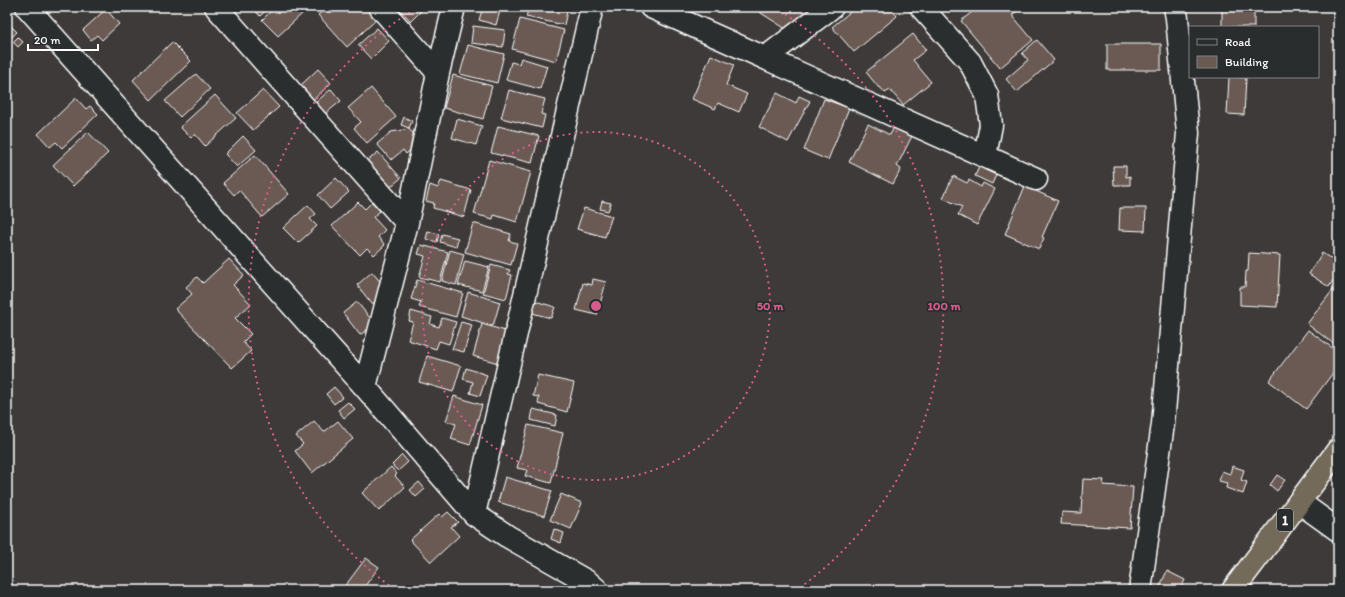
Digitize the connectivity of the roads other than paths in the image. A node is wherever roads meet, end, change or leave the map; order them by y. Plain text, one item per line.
1 (27, 7) edge
2 (216, 7) edge
3 (380, 7) edge
4 (454, 7) edge
5 (592, 7) edge
6 (651, 7) edge
7 (832, 7) edge
8 (921, 7) edge
9 (1175, 7) edge
10 (765, 58) junction
11 (438, 73) junction
12 (985, 156) junction
13 (1036, 179) dead end
14 (407, 223) junction
15 (365, 387) junction
16 (1338, 450) edge
17 (1299, 502) junction
18 (474, 514) junction
19 (1338, 530) edge
20 (597, 590) edge
21 (1140, 590) edge
22 (1233, 590) edge

1 - 15 street
2 - 14 street
3 - 11 street
4 - 11 street
5 - 18 street
6 - 10 street
7 - 10 street
8 - 12 street
9 - 21 street
10 - 12 street
11 - 14 street
12 - 13 street
14 - 15 street
15 - 18 street
16 - 17 highway, 1
17 - 19 street
17 - 22 highway, 1
18 - 20 street

